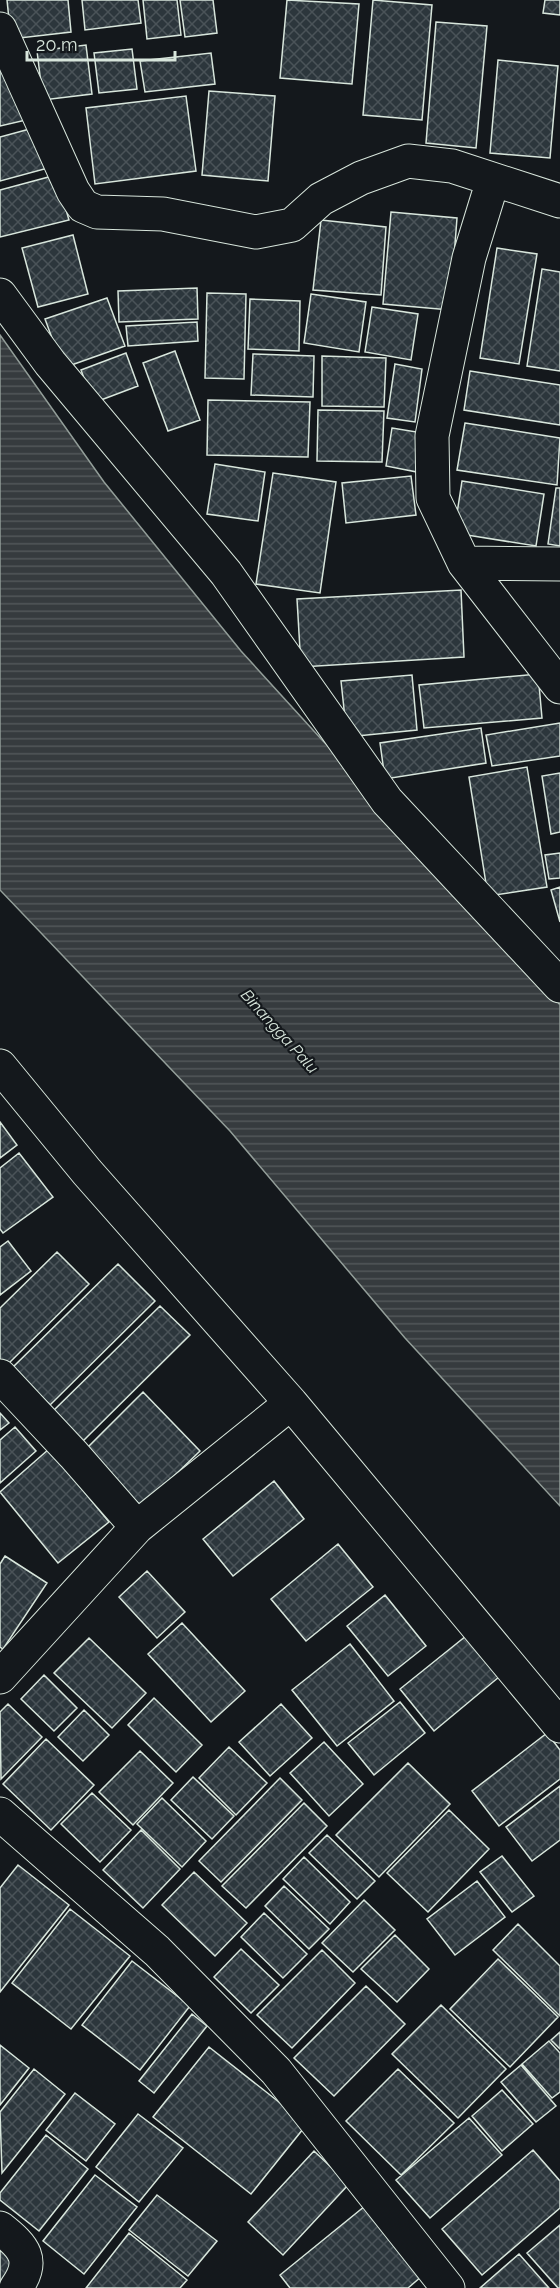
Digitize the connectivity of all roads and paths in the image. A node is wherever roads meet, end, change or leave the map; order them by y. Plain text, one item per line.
1 (0, 29) edge
2 (494, 180) junction
3 (560, 201) edge
4 (0, 295) edge
5 (464, 563) junction
6 (560, 564) edge
7 (560, 687) edge
8 (560, 986) edge
9 (0, 1066) edge
10 (0, 1376) edge
11 (291, 1403) junction
12 (137, 1527) junction
13 (0, 1676) edge
14 (560, 1725) edge
15 (0, 1814) edge
16 (0, 2228) edge
17 (16, 2288) edge
18 (448, 2288) edge

1 - 2 street
2 - 3 street
2 - 5 street
4 - 8 street
5 - 6 street
5 - 7 street
9 - 11 street
10 - 12 street
11 - 12 street
11 - 14 street
12 - 13 street
15 - 18 street
16 - 17 street

